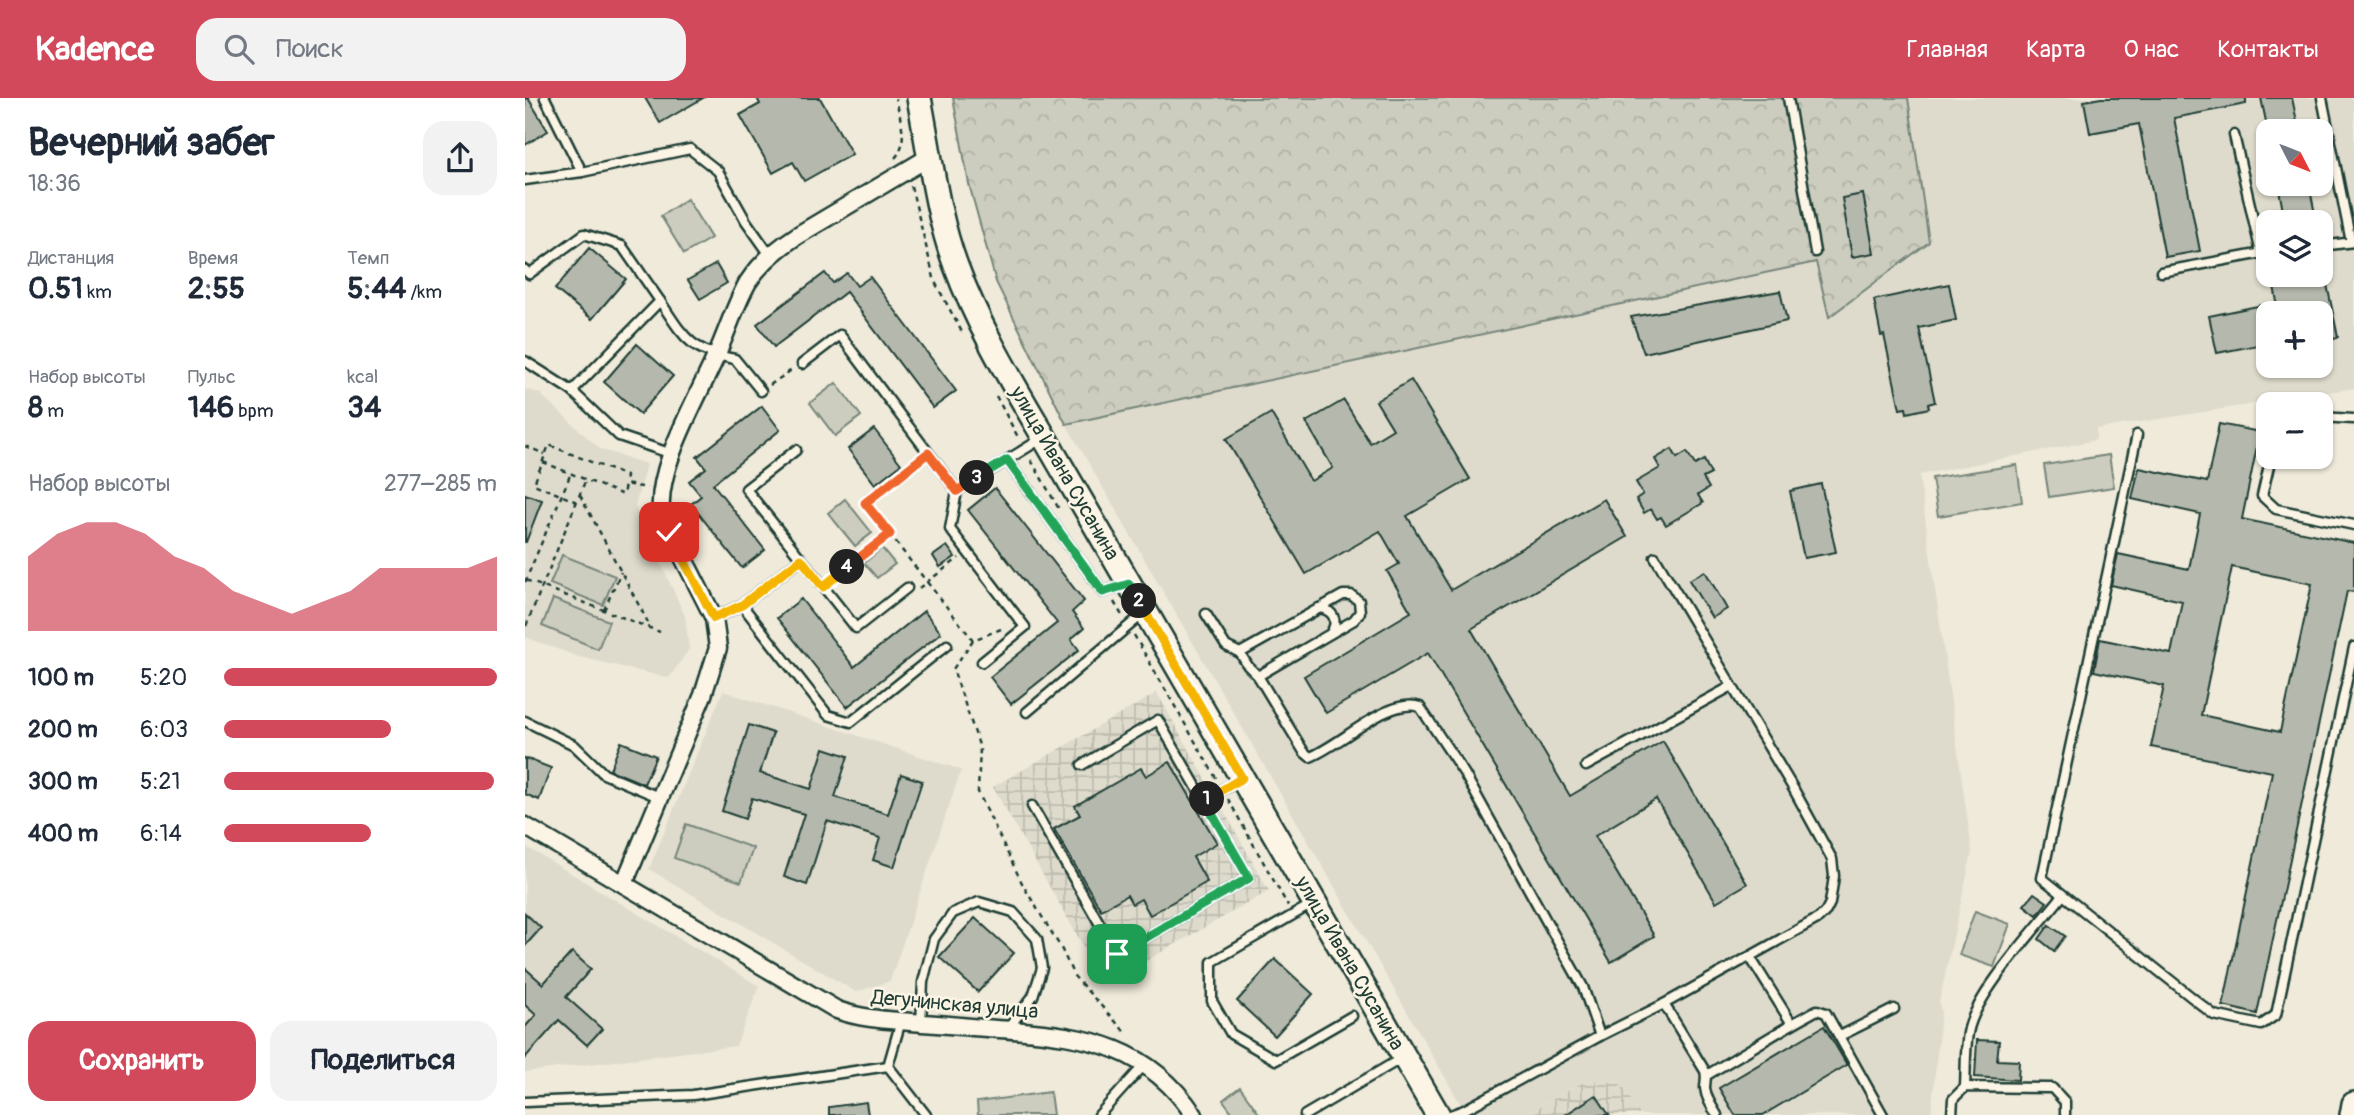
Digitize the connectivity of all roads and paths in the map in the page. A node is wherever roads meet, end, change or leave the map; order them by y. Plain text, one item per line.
1 (545, 98) edge
2 (895, 98) edge
3 (919, 98) edge
4 (1788, 98) edge
5 (2322, 98) edge
6 (2234, 135) dead end
7 (930, 156) junction
8 (889, 162) dead end
9 (582, 172) junction
10 (525, 180) edge
11 (2256, 219) edge
12 (2353, 242) edge
13 (2333, 244) edge
14 (1815, 252) dead end
15 (770, 255) junction
16 (2256, 255) edge
17 (525, 270) edge
18 (2161, 271) dead end
19 (660, 301) junction
20 (716, 356) junction
21 (525, 361) edge
22 (802, 364) joint
23 (572, 391) junction
24 (761, 391) joint
25 (2333, 419) edge
26 (2354, 421) edge
27 (2137, 436) dead end
28 (1044, 437) junction
29 (525, 446) edge
30 (796, 450) dead end
31 (928, 453) junction
32 (546, 454) junction
33 (672, 454) junction
34 (1007, 460) junction
35 (543, 462) junction
36 (2268, 469) edge
37 (571, 473) junction
38 (586, 479) junction
39 (625, 484) junction
40 (660, 491) junction
41 (957, 491) junction
42 (562, 495) junction
43 (579, 495) junction
44 (577, 502) junction
45 (2354, 525) edge
46 (890, 534) junction
47 (1655, 557) dead end
48 (801, 559) junction
49 (954, 561) dead end
50 (621, 572) junction
51 (525, 581) edge
52 (1129, 584) junction
53 (542, 587) junction
54 (823, 587) junction
55 (907, 588) dead end
56 (742, 605) junction
57 (1319, 608) junction
58 (604, 610) junction
59 (1145, 612) junction
60 (1206, 614) dead end
61 (714, 618) junction
62 (526, 626) edge
63 (650, 628) junction
64 (660, 632) dead end
65 (1332, 633) junction
66 (1012, 638) junction
67 (947, 645) dead end
68 (2354, 647) edge
69 (1240, 653) junction
70 (982, 662) dead end
71 (1258, 676) junction
72 (1731, 685) junction
73 (1027, 712) dead end
74 (525, 721) edge
75 (1082, 765) dead end
76 (1586, 766) dead end
77 (1242, 778) junction
78 (660, 798) junction
79 (1204, 800) junction
80 (1032, 806) dead end
81 (525, 826) edge
82 (624, 884) junction
83 (2063, 895) junction
84 (1315, 902) junction
85 (1750, 957) junction
86 (1664, 1004) junction
87 (1894, 1009) dead end
88 (1352, 1016) dead end
89 (901, 1021) junction
90 (921, 1023) junction
91 (1792, 1024) junction
92 (1007, 1030) junction
93 (1125, 1032) dead end
94 (1600, 1035) junction
95 (1840, 1036) junction
96 (1404, 1056) junction
97 (1145, 1064) junction
98 (888, 1066) junction
99 (1707, 1075) junction
100 (1965, 1087) junction
101 (525, 1102) edge
102 (2354, 1104) edge
103 (2065, 1114) edge
104 (926, 1115) edge
105 (1099, 1115) edge
106 (1194, 1115) edge
107 (1305, 1115) edge
108 (1438, 1115) edge
109 (1450, 1115) edge
110 (1717, 1115) edge
111 (1883, 1115) edge
112 (1952, 1115) edge
113 (2352, 1115) edge

1 - 9 lane
2 - 8 path
3 - 7 street, улица Ивана Сусанина
4 - 14 lane
5 - 12 lane
6 - 11 lane
7 - 15 street
7 - 28 street, улица Ивана Сусанина
9 - 10 lane
9 - 15 lane
12 - 13 lane
15 - 20 street
16 - 18 lane
17 - 19 lane
19 - 20 lane
19 - 23 lane
20 - 24 lane
20 - 33 street
21 - 23 lane
22 - 24 path
22 - 31 lane
23 - 33 lane
25 - 26 lane
27 - 83 lane
28 - 34 lane
28 - 52 street, улица Ивана Сусанина
29 - 32 path
30 - 48 lane
31 - 41 lane
31 - 46 path
32 - 35 path
32 - 39 path
33 - 40 street
34 - 41 lane
34 - 52 lane
35 - 37 path
35 - 42 path
36 - 45 lane
37 - 38 path
37 - 42 path
38 - 39 path
38 - 43 path
39 - 40 path
40 - 61 street
41 - 66 lane
42 - 44 path
42 - 51 path
43 - 44 path
43 - 50 path
44 - 53 path
46 - 49 path
46 - 54 path
47 - 72 lane
48 - 54 lane
48 - 56 lane
50 - 58 path
50 - 63 path
51 - 53 path
52 - 59 street, улица Ивана Сусанина
53 - 58 path
53 - 62 path
54 - 55 lane
56 - 61 lane
56 - 67 lane
57 - 65 lane
57 - 65 lane
57 - 69 lane
58 - 63 path
59 - 73 lane
59 - 77 street, улица Ивана Сусанина
60 - 69 lane
61 - 78 street
63 - 64 path
65 - 71 lane
66 - 70 lane
66 - 93 path
68 - 83 lane
69 - 71 lane
71 - 94 lane
72 - 76 lane
72 - 85 lane
74 - 78 lane
75 - 79 lane
77 - 79 lane
77 - 84 street, улица Ивана Сусанина
78 - 82 street
79 - 80 lane
81 - 82 street, Дегунинская улица
82 - 89 street, Дегунинская улица
83 - 100 lane
84 - 88 lane
84 - 96 street, улица Ивана Сусанина
85 - 86 lane
85 - 91 lane
86 - 94 lane
86 - 99 lane
87 - 95 lane
89 - 90 street, Дегунинская улица
89 - 98 lane
90 - 92 street, Дегунинская улица
90 - 92 lane
91 - 95 lane
91 - 99 lane
92 - 97 street, Дегунинская улица
94 - 109 lane
95 - 111 lane
96 - 107 lane
96 - 108 street, улица Ивана Сусанина
97 - 105 lane
97 - 106 street, Дегунинская улица
98 - 101 lane
98 - 104 lane
99 - 110 lane
100 - 103 lane
100 - 112 lane
102 - 113 street

